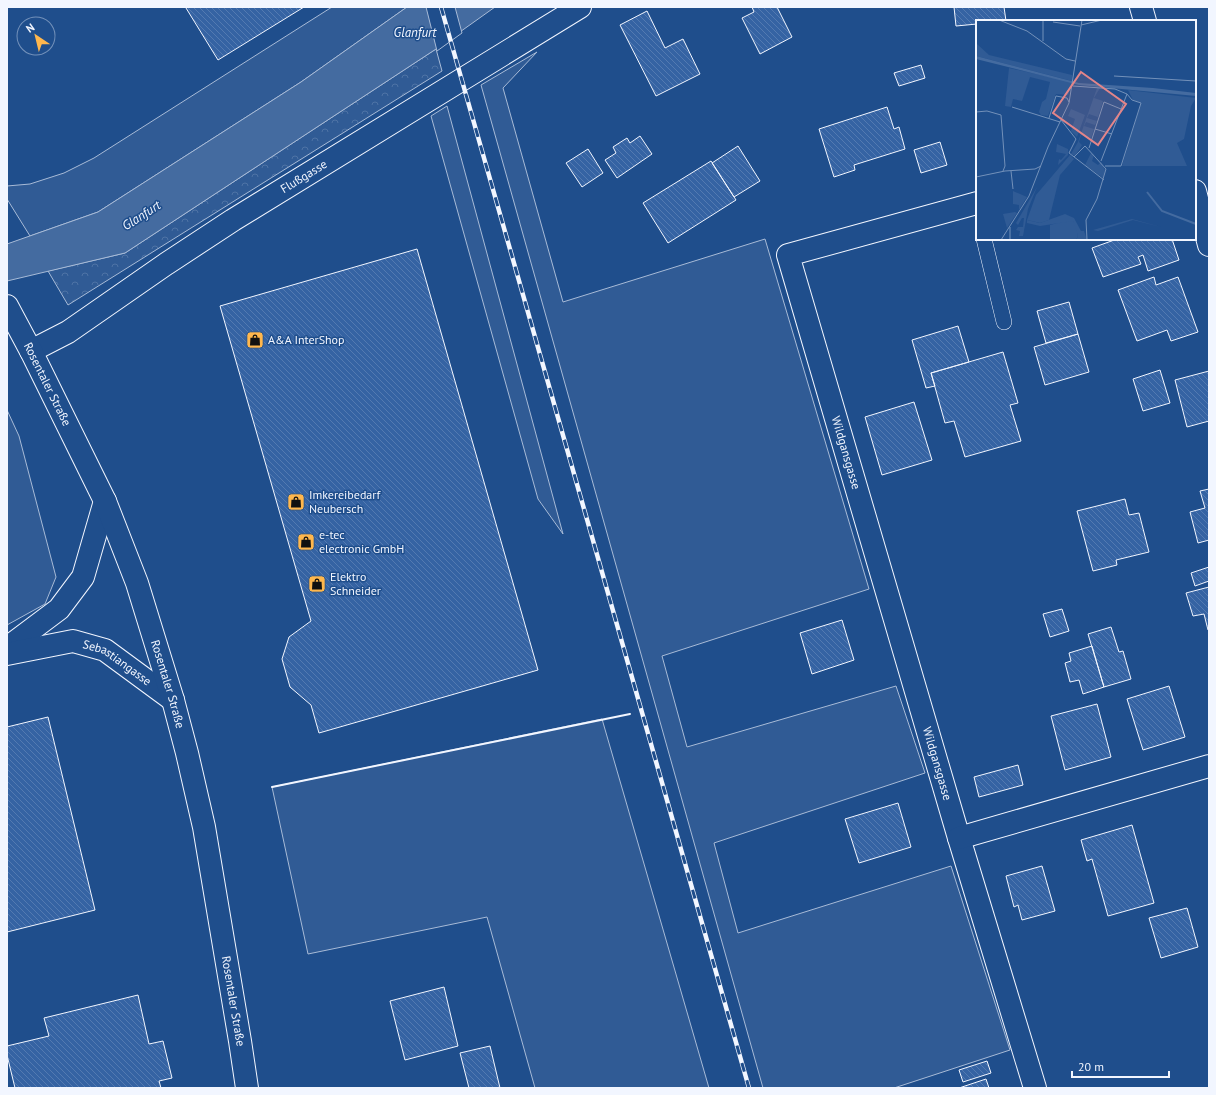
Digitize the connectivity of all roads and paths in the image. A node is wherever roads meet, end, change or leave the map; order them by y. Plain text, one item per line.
1 (580, 7) edge
2 (1141, 7) edge
3 (1145, 20) edge
4 (1196, 195) edge
5 (976, 206) edge
6 (984, 240) edge
7 (1209, 245) edge
8 (7, 306) edge
9 (1004, 322) dead end
10 (31, 351) junction
11 (105, 501) junction
12 (7, 648) edge
13 (7, 654) edge
14 (174, 700) junction
15 (1209, 766) edge
16 (959, 838) junction
17 (246, 1088) edge
18 (1035, 1088) edge

1 - 10 street, Flußgasse
2 - 3 street
4 - 7 street
5 - 16 street, Wildgansgasse
6 - 9 lane
8 - 10 street, Rosentaler Straße
10 - 11 street, Rosentaler Straße
11 - 12 street
11 - 14 street, Rosentaler Straße
13 - 14 street, Sebastiangasse
14 - 17 street, Rosentaler Straße
15 - 16 street
16 - 18 street, Wildgansgasse

